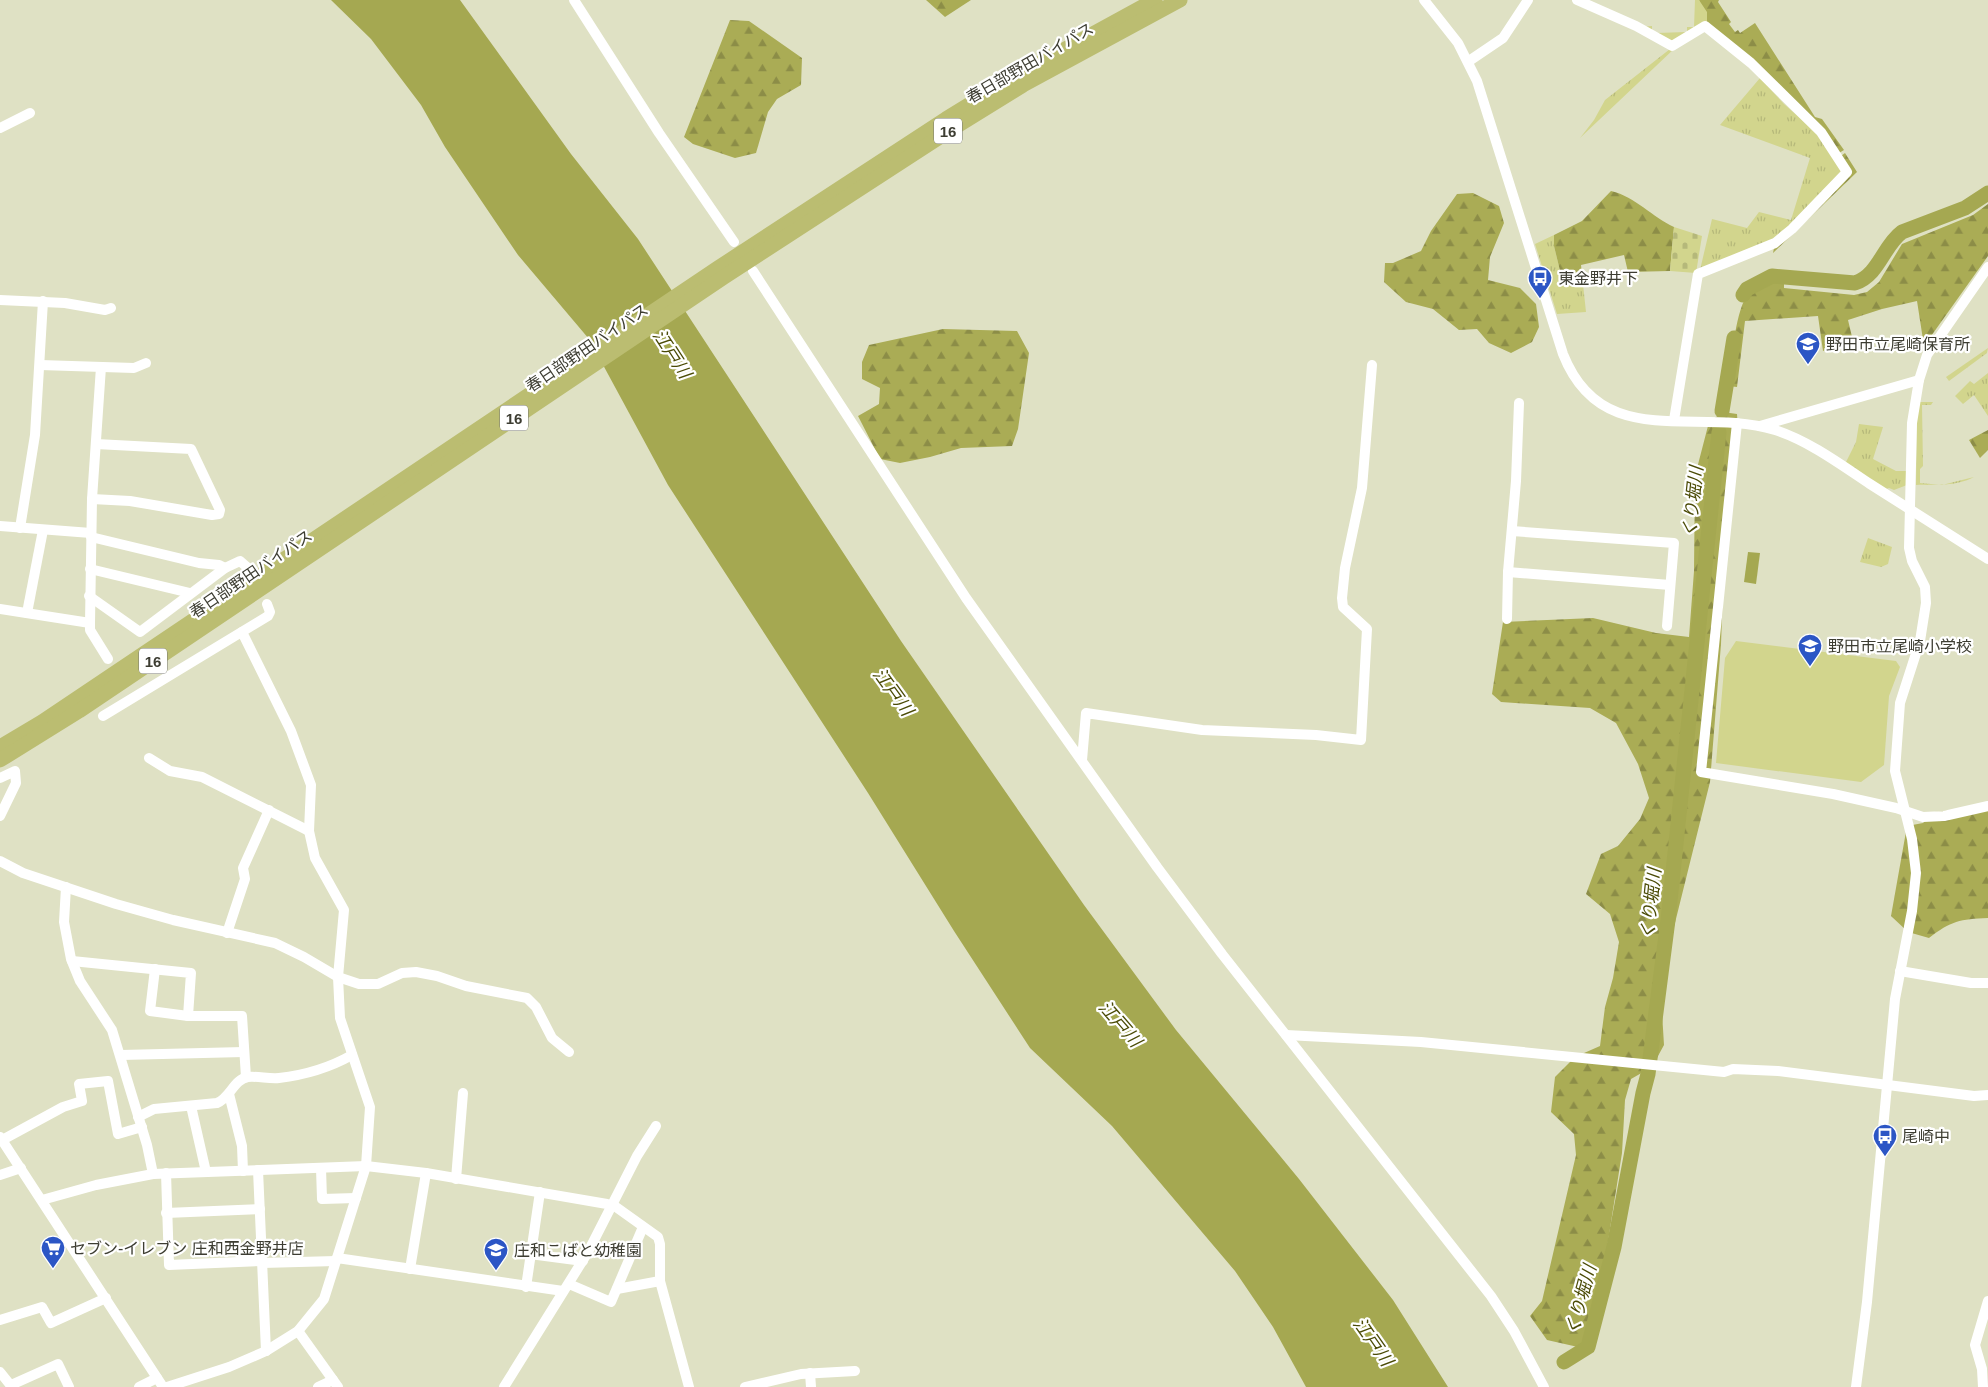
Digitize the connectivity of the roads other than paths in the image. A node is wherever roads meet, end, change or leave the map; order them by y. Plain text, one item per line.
1 (574, 0) edge
2 (1155, 0) edge
3 (1180, 0) edge
4 (1424, 0) edge
5 (1528, 0) edge
6 (1577, 0) edge
7 (1469, 61) junction
8 (30, 113) dead end
9 (0, 128) edge
10 (734, 242) dead end
11 (1988, 267) edge
12 (753, 271) dead end
13 (721, 272) junction
14 (0, 300) edge
15 (43, 301) junction
16 (111, 308) dead end
17 (146, 363) dead end
18 (40, 365) junction
19 (1372, 365) dead end
20 (101, 367) junction
21 (1918, 380) junction
22 (1519, 403) dead end
23 (1674, 420) junction
24 (1734, 423) junction
25 (1760, 426) junction
26 (96, 444) junction
27 (92, 499) junction
28 (1910, 509) junction
29 (0, 526) edge
30 (20, 528) junction
31 (43, 530) junction
32 (1512, 530) junction
33 (91, 535) junction
34 (301, 555) junction
35 (1988, 559) edge
36 (225, 568) junction
37 (248, 568) dead end
38 (90, 569) junction
39 (1508, 572) junction
40 (1670, 585) junction
41 (190, 593) junction
42 (89, 596) junction
43 (267, 604) dead end
44 (0, 610) edge
45 (26, 613) junction
46 (1508, 619) dead end
47 (90, 623) junction
48 (1667, 626) dead end
49 (242, 632) junction
50 (108, 659) dead end
51 (103, 716) dead end
52 (0, 747) edge
53 (149, 758) dead end
54 (0, 760) edge
55 (1082, 760) junction
56 (0, 778) edge
57 (1988, 806) edge
58 (269, 810) junction
59 (1905, 811) junction
60 (0, 816) edge
61 (309, 832) junction
62 (0, 861) edge
63 (66, 887) junction
64 (227, 932) junction
65 (72, 961) junction
66 (155, 969) junction
67 (1900, 971) junction
68 (338, 977) junction
69 (1988, 983) edge
70 (188, 1016) junction
71 (1286, 1035) junction
72 (244, 1052) junction
73 (568, 1052) dead end
74 (352, 1055) junction
75 (121, 1056) junction
76 (246, 1077) junction
77 (1888, 1084) junction
78 (463, 1093) dead end
79 (230, 1094) junction
80 (1988, 1095) edge
81 (191, 1106) junction
82 (138, 1117) junction
83 (656, 1126) dead end
84 (142, 1128) junction
85 (1, 1138) edge
86 (366, 1166) junction
87 (21, 1168) junction
88 (321, 1168) junction
89 (243, 1170) junction
90 (258, 1170) junction
91 (206, 1172) junction
92 (0, 1174) edge
93 (153, 1174) junction
94 (166, 1174) junction
95 (426, 1174) junction
96 (456, 1179) junction
97 (540, 1192) junction
98 (356, 1198) junction
99 (42, 1200) junction
100 (613, 1205) junction
101 (260, 1210) junction
102 (166, 1213) junction
103 (643, 1227) junction
104 (530, 1254) junction
105 (337, 1260) junction
106 (582, 1261) junction
107 (262, 1262) junction
108 (410, 1269) junction
109 (660, 1282) junction
110 (526, 1287) junction
111 (566, 1288) junction
112 (617, 1288) junction
113 (106, 1298) junction
114 (1988, 1301) edge
115 (0, 1320) edge
116 (298, 1331) junction
117 (266, 1352) junction
118 (855, 1371) dead end
119 (0, 1372) edge
120 (810, 1373) junction
121 (160, 1383) edge
122 (771, 1383) edge
123 (336, 1384) edge
124 (12, 1386) edge
125 (69, 1387) edge
126 (139, 1387) edge
127 (168, 1387) edge
128 (318, 1387) edge
129 (504, 1387) edge
130 (688, 1387) edge
131 (745, 1387) edge
132 (811, 1387) edge
133 (1544, 1387) edge
134 (1856, 1387) edge
135 (1983, 1387) edge

1 - 10 street
2 - 13 highway, 春日部野田バイパス / 16
3 - 13 highway, 春日部野田バイパス / 16
4 - 7 street
5 - 7 street
6 - 23 street
7 - 23 street
8 - 9 street
11 - 21 street
12 - 55 street
13 - 34 highway, 春日部野田バイパス / 16
14 - 15 street
15 - 16 street
15 - 18 street
17 - 20 street
18 - 20 street
18 - 30 street
19 - 55 street
20 - 26 street
21 - 25 street
21 - 28 street
22 - 32 street
23 - 24 street
24 - 25 street
24 - 59 street
25 - 28 street
26 - 27 street
26 - 27 street
27 - 33 street
28 - 35 street
28 - 59 street
29 - 30 street
30 - 31 street
31 - 33 street
31 - 45 street
32 - 39 street
32 - 40 street
33 - 36 street
33 - 38 street
34 - 52 highway, 春日部野田バイパス / 16
34 - 54 highway, 春日部野田バイパス / 16
36 - 37 street
36 - 41 street
38 - 41 street
38 - 42 street
39 - 40 street
39 - 46 street
40 - 48 street
41 - 42 street
42 - 47 street
43 - 49 street
44 - 45 street
45 - 47 street
47 - 50 street
49 - 51 street
49 - 61 street
53 - 58 street
55 - 71 street
56 - 60 street
57 - 59 street
58 - 61 street
58 - 64 street
59 - 67 street
61 - 68 street
62 - 63 street
63 - 64 street
63 - 65 street
64 - 68 street
65 - 66 street
65 - 75 street
66 - 70 street
66 - 70 street
67 - 69 street
67 - 77 street
68 - 73 street
68 - 74 street
70 - 72 street
71 - 77 street
71 - 133 street
72 - 75 street
72 - 76 street
74 - 76 street
74 - 86 street
75 - 82 street
76 - 79 street
77 - 80 street
77 - 134 street
78 - 96 street
79 - 81 street
79 - 89 street
81 - 82 street
81 - 91 street
82 - 84 street
83 - 100 street
84 - 85 street
84 - 93 street
85 - 87 street
86 - 88 street
86 - 95 street
86 - 98 street
87 - 92 street
87 - 99 street
88 - 90 street
88 - 98 street
89 - 90 street
89 - 91 street
90 - 101 street
91 - 94 street
93 - 94 street
93 - 99 street
94 - 102 street
95 - 96 street
95 - 108 street
96 - 97 street
97 - 100 street
97 - 104 street
98 - 105 street
99 - 113 street
100 - 103 street
100 - 106 street
101 - 102 street
101 - 107 street
102 - 107 street
103 - 109 street
103 - 112 street
104 - 106 street
104 - 110 street
105 - 107 street
105 - 108 street
105 - 116 street
106 - 111 street
107 - 117 street
108 - 110 street
109 - 112 street
109 - 130 street
110 - 111 street
111 - 112 street
111 - 129 street
113 - 115 street
113 - 121 street
114 - 135 street
116 - 117 street
116 - 123 street
117 - 127 street
118 - 120 street
119 - 124 street
120 - 122 street
120 - 132 street
121 - 126 street
122 - 131 street
123 - 128 street
124 - 125 street

